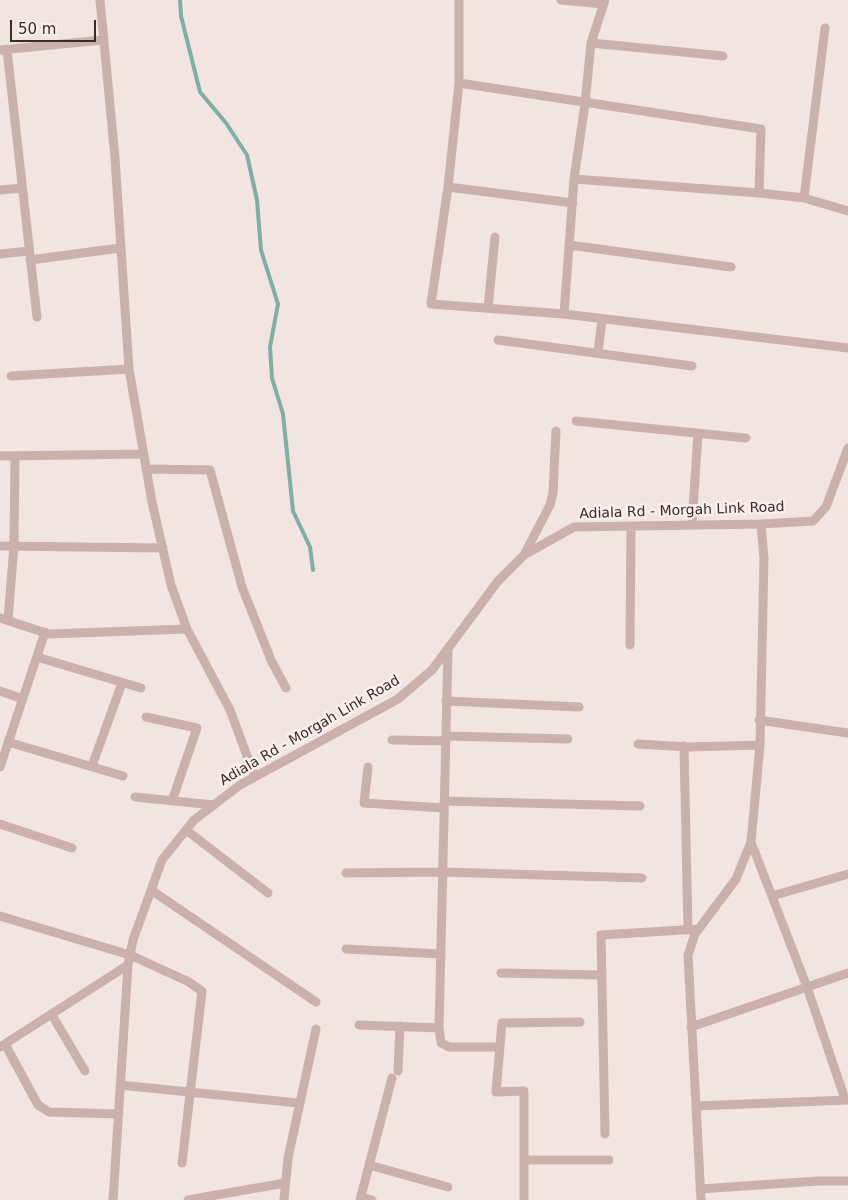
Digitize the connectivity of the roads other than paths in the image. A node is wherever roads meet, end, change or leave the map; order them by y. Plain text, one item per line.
1 (100, 0) edge
2 (458, 0) edge
3 (560, 0) edge
4 (604, 2) edge
5 (825, 28) dead end
6 (103, 40) junction
7 (590, 43) junction
8 (3, 50) edge
9 (723, 56) dead end
10 (459, 83) junction
11 (585, 104) junction
12 (574, 178) junction
13 (448, 187) junction
14 (22, 188) junction
15 (0, 190) edge
16 (759, 193) junction
17 (804, 198) junction
18 (574, 203) junction
19 (848, 211) edge
20 (495, 237) dead end
21 (569, 245) junction
22 (120, 248) junction
23 (0, 254) edge
24 (30, 255) junction
25 (732, 267) dead end
26 (488, 308) junction
27 (564, 314) junction
28 (37, 317) dead end
29 (602, 319) junction
30 (498, 340) dead end
31 (848, 348) edge
32 (598, 353) junction
33 (692, 366) dead end
34 (129, 369) junction
35 (11, 376) dead end
36 (576, 421) dead end
37 (556, 431) dead end
38 (698, 433) junction
39 (746, 438) dead end
40 (848, 448) edge
41 (143, 454) junction
42 (0, 456) edge
43 (15, 456) junction
44 (146, 469) junction
45 (761, 524) junction
46 (692, 525) junction
47 (631, 526) junction
48 (0, 546) edge
49 (14, 546) junction
50 (163, 548) junction
51 (524, 556) junction
52 (4, 619) edge
53 (187, 629) junction
54 (44, 632) junction
55 (630, 645) dead end
56 (448, 650) junction
57 (37, 658) junction
58 (122, 683) junction
59 (140, 688) dead end
60 (286, 688) dead end
61 (0, 691) edge
62 (23, 699) junction
63 (446, 701) junction
64 (580, 707) dead end
65 (146, 717) dead end
66 (759, 720) junction
67 (848, 733) edge
68 (446, 738) junction
69 (568, 739) dead end
70 (392, 740) dead end
71 (8, 742) junction
72 (638, 744) dead end
73 (760, 745) junction
74 (684, 746) junction
75 (1, 763) edge
76 (92, 766) junction
77 (368, 767) dead end
78 (123, 776) dead end
79 (256, 777) junction
80 (135, 797) dead end
81 (172, 801) junction
82 (444, 804) junction
83 (214, 805) junction
84 (640, 806) dead end
85 (0, 824) edge
86 (186, 830) junction
87 (752, 842) junction
88 (72, 848) dead end
89 (443, 872) junction
90 (346, 873) dead end
91 (848, 874) edge
92 (642, 878) dead end
93 (151, 890) junction
94 (268, 893) dead end
95 (772, 896) junction
96 (0, 916) edge
97 (688, 930) junction
98 (699, 930) junction
99 (346, 949) dead end
100 (441, 954) junction
101 (130, 955) junction
102 (128, 966) junction
103 (848, 973) edge
104 (501, 974) dead end
105 (602, 975) junction
106 (807, 987) junction
107 (316, 1002) dead end
108 (52, 1015) junction
109 (580, 1022) dead end
110 (359, 1025) dead end
111 (400, 1026) junction
112 (691, 1027) junction
113 (439, 1028) junction
114 (316, 1029) dead end
115 (3, 1045) edge
116 (500, 1047) junction
117 (85, 1071) dead end
118 (120, 1085) junction
119 (189, 1092) junction
120 (847, 1099) edge
121 (298, 1103) junction
122 (696, 1106) junction
123 (119, 1114) junction
124 (605, 1134) dead end
125 (524, 1160) junction
126 (609, 1160) dead end
127 (182, 1163) dead end
128 (369, 1165) junction
129 (848, 1181) edge
130 (285, 1183) junction
131 (448, 1187) dead end
132 (700, 1189) junction
133 (216, 1198) edge
134 (360, 1198) edge
135 (113, 1200) edge
136 (188, 1200) edge
137 (284, 1200) edge
138 (372, 1200) edge
139 (524, 1200) edge
140 (701, 1200) edge

1 - 6 street
2 - 10 street
3 - 4 street
4 - 7 street
5 - 17 street
6 - 8 street
6 - 22 street
7 - 9 street
7 - 11 street
8 - 14 street
10 - 11 street
10 - 13 street
11 - 12 street
11 - 16 street
12 - 16 street
12 - 18 street
13 - 18 street
13 - 26 street
14 - 15 street
14 - 24 street
16 - 17 street
17 - 19 street
18 - 21 street
20 - 26 street
21 - 25 street
21 - 27 street
22 - 24 street
22 - 34 street
23 - 24 street
24 - 28 street
26 - 27 street
27 - 29 street
29 - 31 street
29 - 32 street
30 - 32 street
32 - 33 street
34 - 35 street
34 - 41 street
36 - 38 street
37 - 51 street
38 - 39 street
38 - 46 street
40 - 45 street, Adiala Rd - Morgah Link Road
41 - 43 street
41 - 44 street
42 - 43 street
43 - 49 street
44 - 50 street
44 - 60 street
45 - 46 street, Adiala Rd - Morgah Link Road
45 - 66 street
46 - 47 street, Adiala Rd - Morgah Link Road
47 - 51 street, Adiala Rd - Morgah Link Road
47 - 55 street
48 - 49 street
49 - 50 street
49 - 52 street
50 - 53 street
51 - 56 street, Adiala Rd - Morgah Link Road
52 - 54 street
53 - 54 street
53 - 79 street
54 - 57 street
56 - 63 street
56 - 79 street, Adiala Rd - Morgah Link Road
57 - 58 street
57 - 62 street
58 - 59 street
58 - 76 street
61 - 62 street
62 - 71 street
63 - 64 street
63 - 68 street
65 - 81 street
66 - 67 street
66 - 73 street
68 - 69 street
68 - 70 street
68 - 82 street
71 - 75 street
71 - 76 street
72 - 74 street
73 - 74 street
73 - 87 street
74 - 97 street
76 - 78 street
77 - 82 street
79 - 83 street, Adiala Rd - Morgah Link Road
80 - 81 street
81 - 83 street
82 - 84 street
82 - 89 street
83 - 86 street, Adiala Rd - Morgah Link Road
85 - 88 street
86 - 93 street, Adiala Rd - Morgah Link Road
86 - 94 street
87 - 95 street
87 - 98 street
89 - 90 street
89 - 92 street
89 - 100 street
91 - 95 street
93 - 101 street, Adiala Rd - Morgah Link Road
93 - 107 street
95 - 106 street
96 - 101 street
97 - 98 street
97 - 105 street
98 - 112 street
99 - 100 street
100 - 113 street
101 - 102 street, Adiala Rd - Morgah Link Road
101 - 119 street
102 - 108 street
102 - 118 street, Adiala Rd - Morgah Link Road
103 - 106 street
104 - 105 street
105 - 124 street
106 - 112 street
106 - 120 street
108 - 115 street
108 - 117 street
109 - 116 street
110 - 111 street
111 - 113 street
111 - 128 street
112 - 122 street
113 - 116 street
114 - 121 street
115 - 123 street
116 - 125 street
118 - 119 street
118 - 123 street, Adiala Rd - Morgah Link Road
119 - 121 street
119 - 127 street
120 - 122 street
121 - 130 street
122 - 132 street
123 - 135 street, Adiala Rd - Morgah Link Road
125 - 126 street
125 - 139 street
128 - 131 street
128 - 134 street
129 - 132 street
130 - 133 street
130 - 137 street
132 - 140 street
133 - 136 street
134 - 138 street

